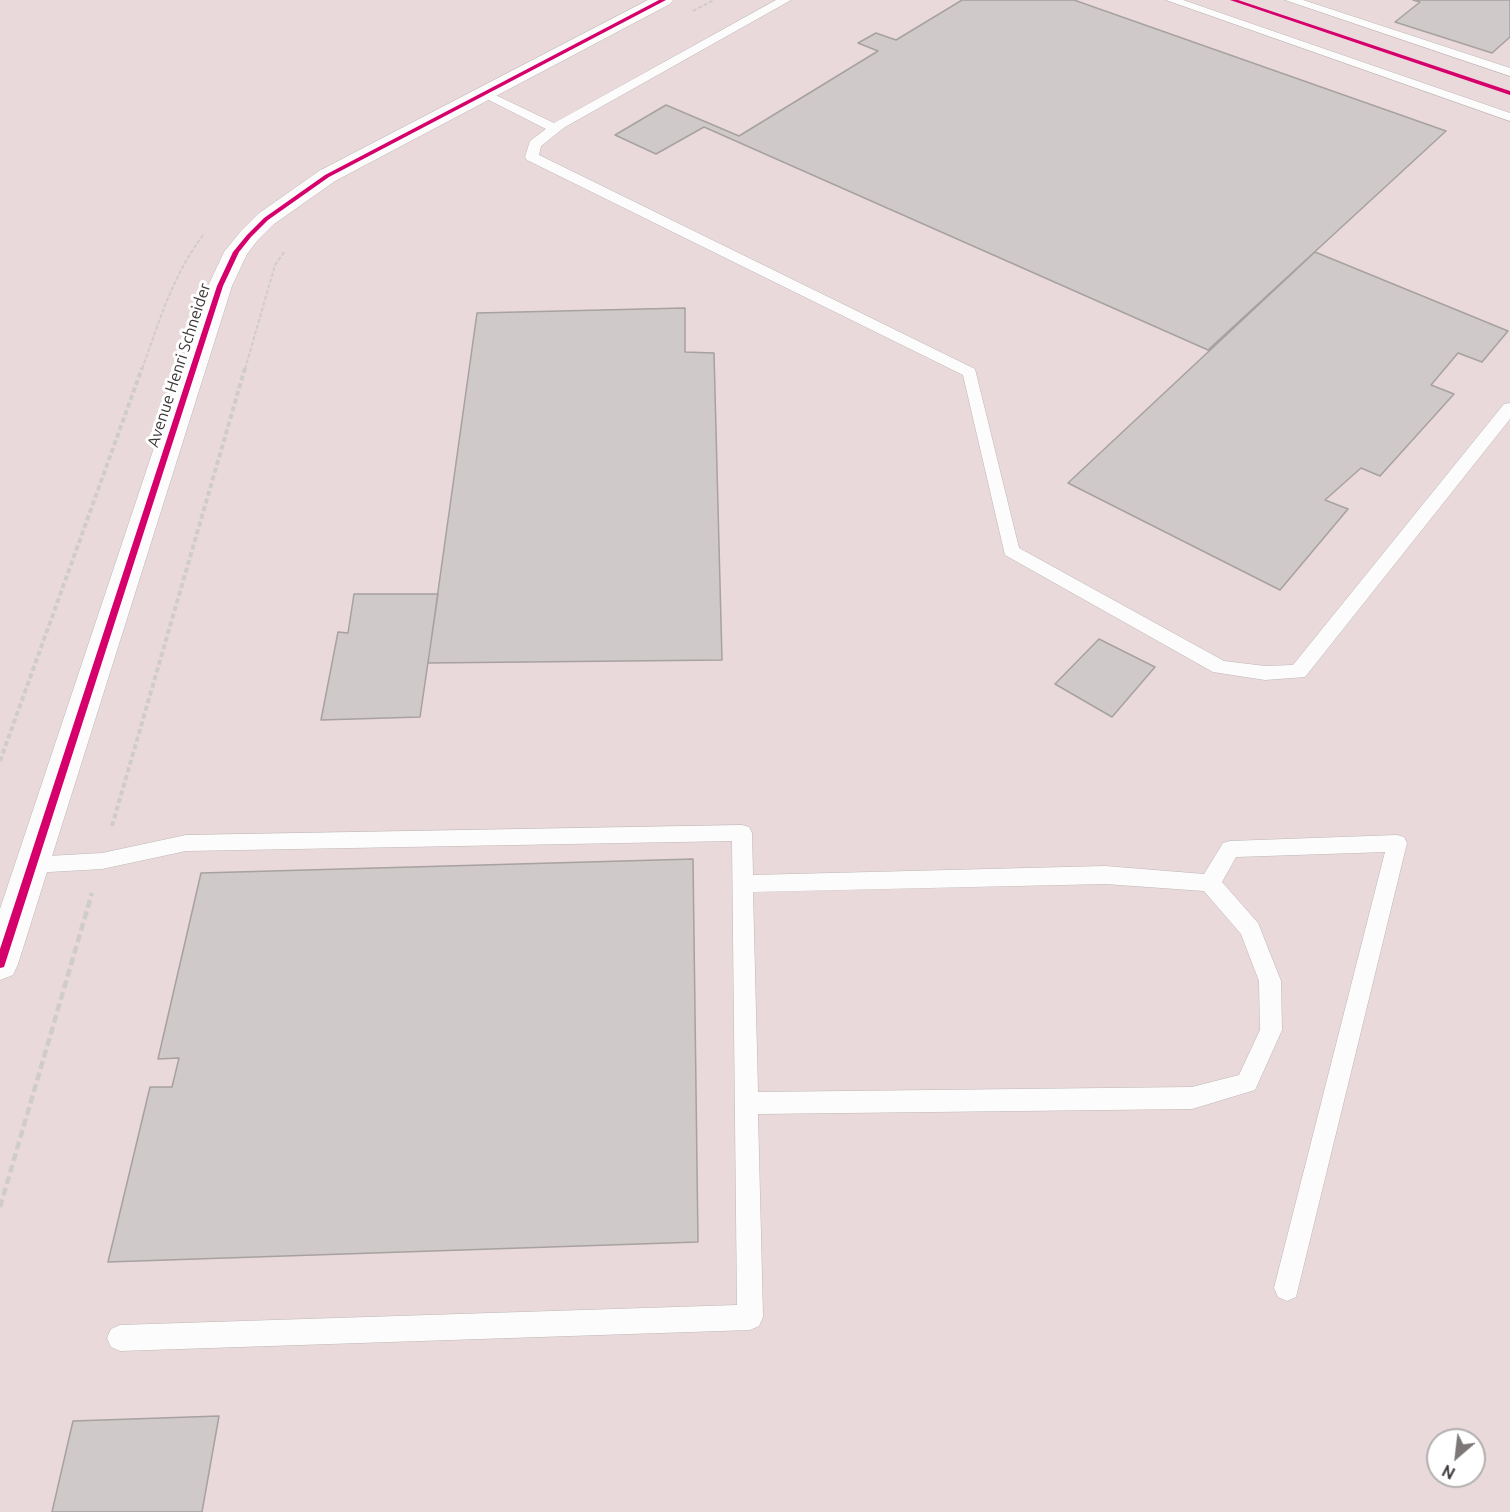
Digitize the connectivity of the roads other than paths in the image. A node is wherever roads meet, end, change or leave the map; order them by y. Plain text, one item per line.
1 (785, 0) edge
2 (1172, 0) edge
3 (1291, 0) edge
4 (673, 8) edge
5 (1510, 72) edge
6 (483, 94) junction
7 (1510, 117) edge
8 (555, 128) junction
9 (1510, 408) edge
10 (31, 865) junction
11 (1210, 883) junction
12 (743, 884) junction
13 (0, 964) edge
14 (747, 1103) junction
15 (1287, 1288) dead end
16 (120, 1338) dead end

1 - 8 lane
2 - 7 lane
3 - 5 lane
4 - 6 street, Avenue Henri Schneider
6 - 8 lane
6 - 10 street, Avenue Henri Schneider
8 - 9 lane
10 - 12 lane
10 - 13 street, Avenue Henri Schneider
11 - 12 lane
11 - 14 lane
11 - 15 lane
12 - 14 lane
14 - 16 lane

